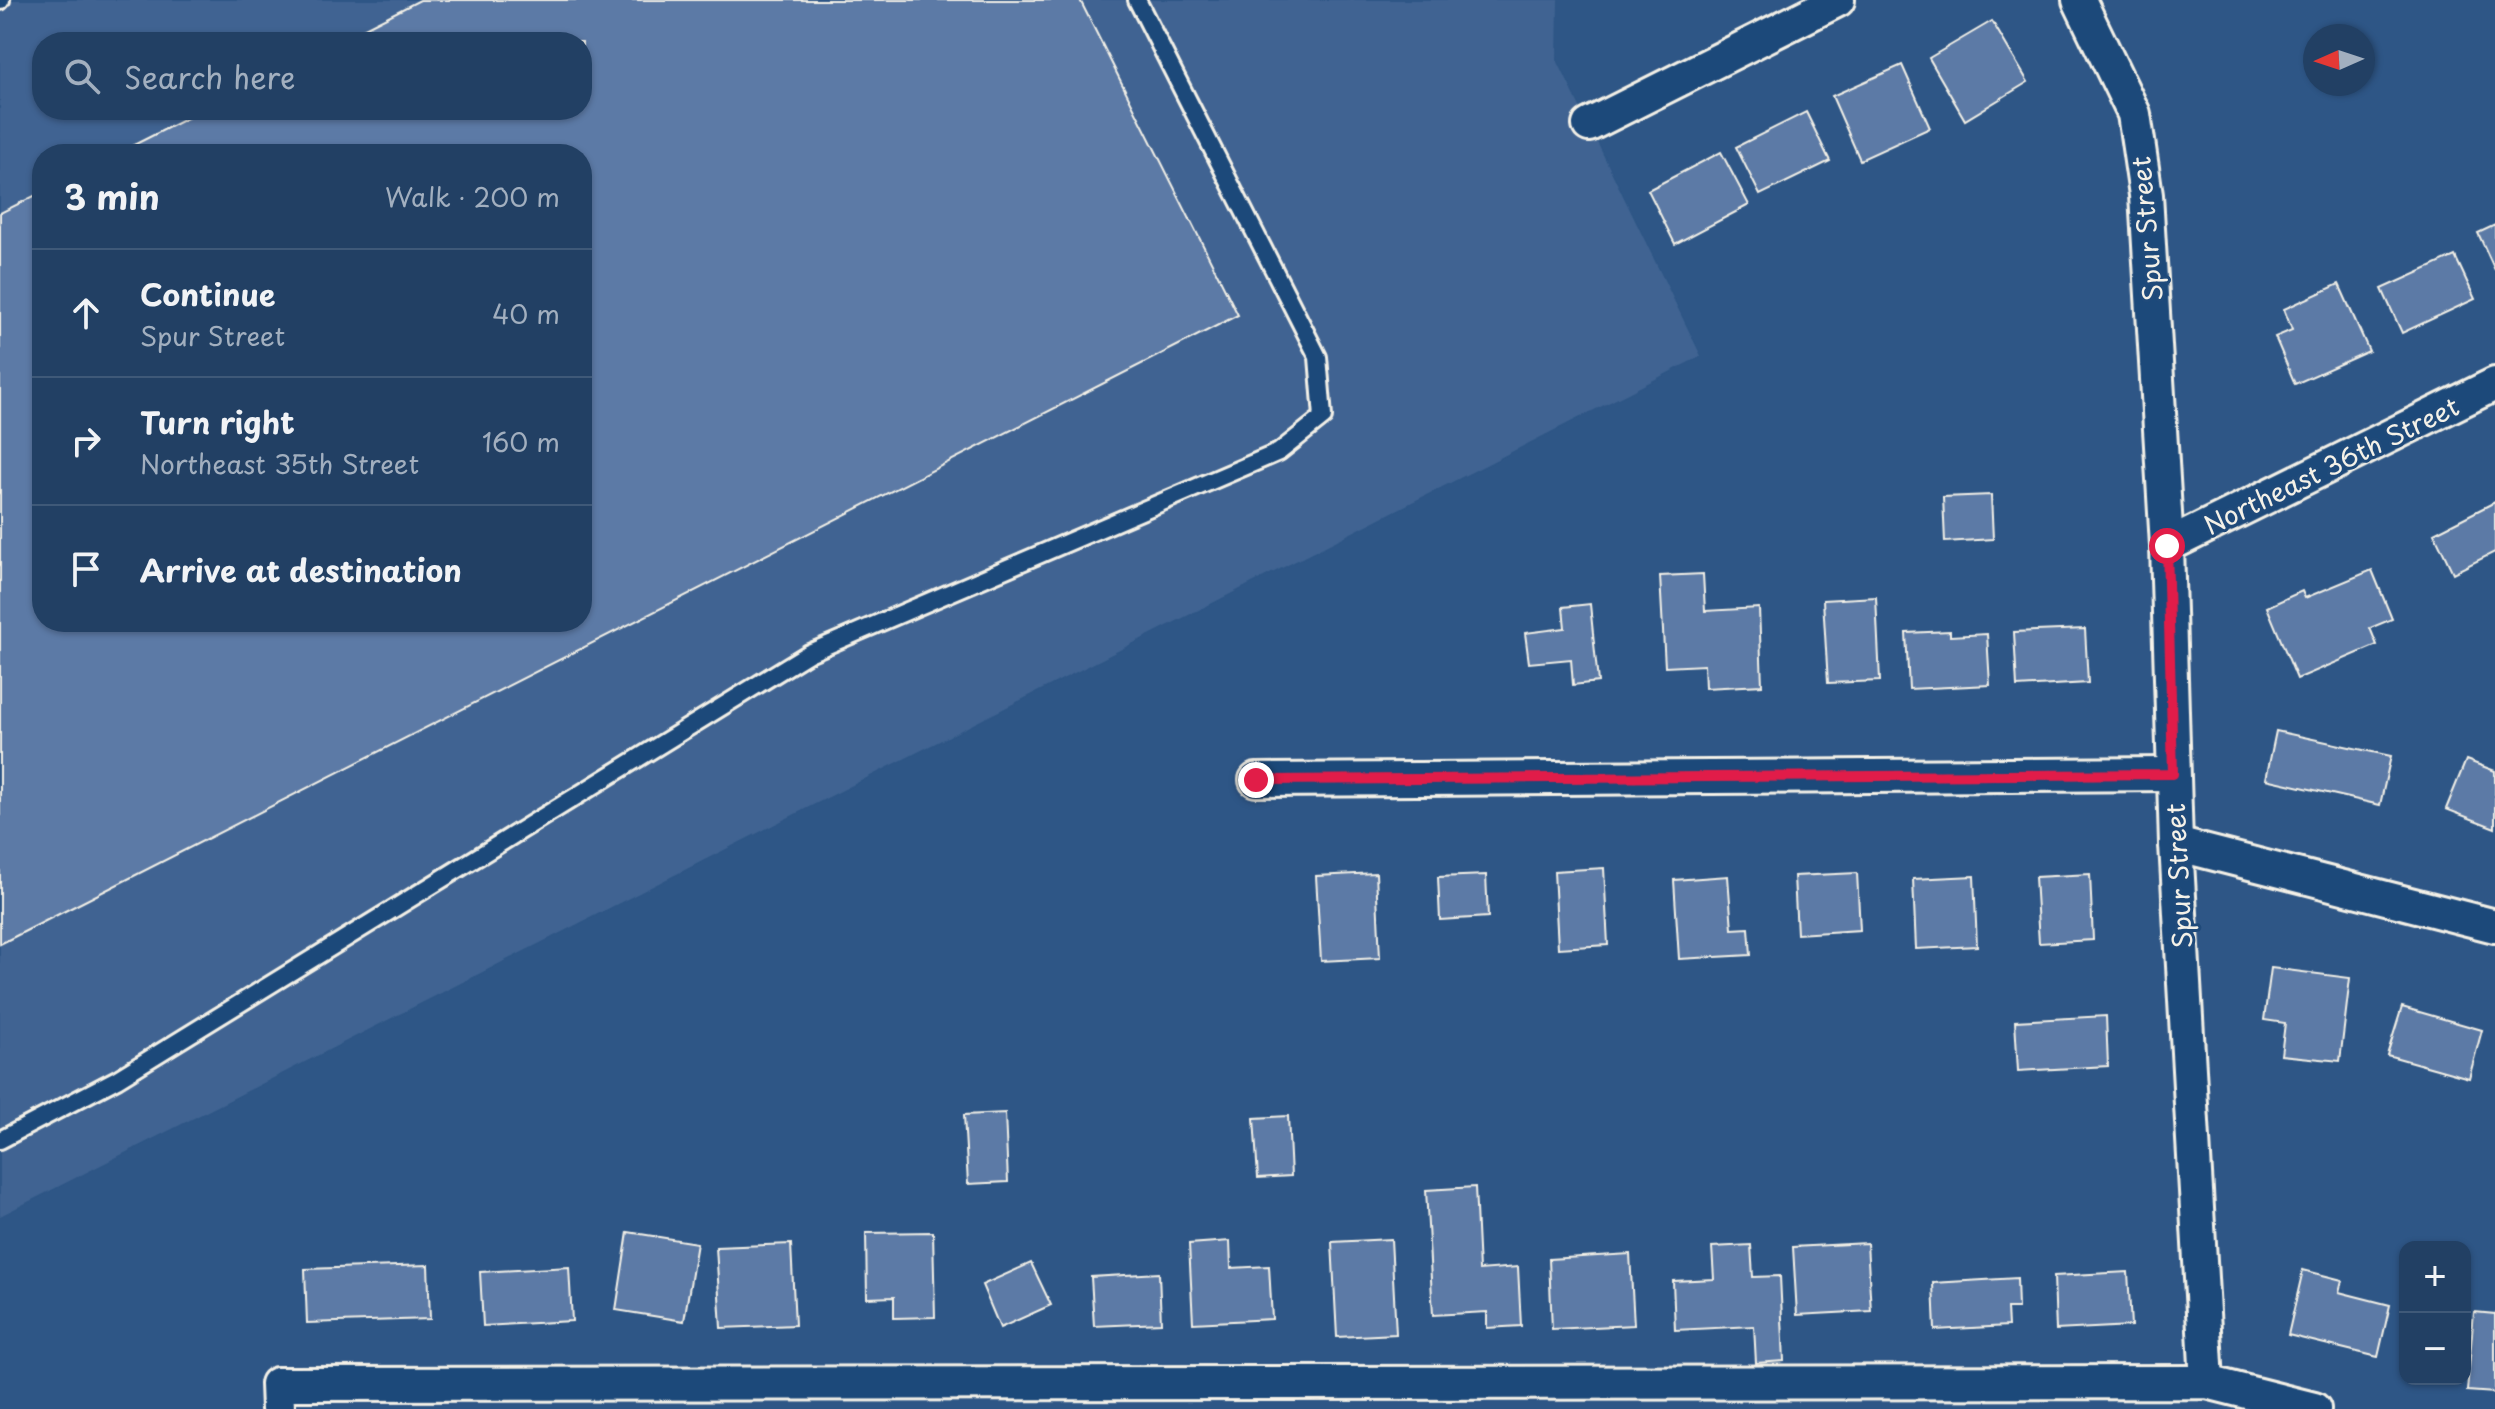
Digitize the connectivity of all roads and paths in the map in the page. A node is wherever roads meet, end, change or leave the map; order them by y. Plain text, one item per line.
1 (1137, 0) edge
2 (1838, 0) edge
3 (2079, 0) edge
4 (1589, 125) dead end
5 (2495, 384) edge
6 (2167, 546) junction
7 (2173, 774) junction
8 (1256, 780) dead end
9 (2176, 844) junction
10 (2495, 926) edge
11 (0, 1140) edge
12 (2207, 1382) junction
13 (278, 1396) edge
14 (2314, 1409) edge

1 - 11 lane
2 - 4 street
3 - 6 street, Spur Street
5 - 6 street, Northeast 36th Street
6 - 7 street, Spur Street
7 - 8 street
7 - 9 street, Spur Street
9 - 10 street
9 - 12 street, Spur Street
12 - 13 street
12 - 14 street

